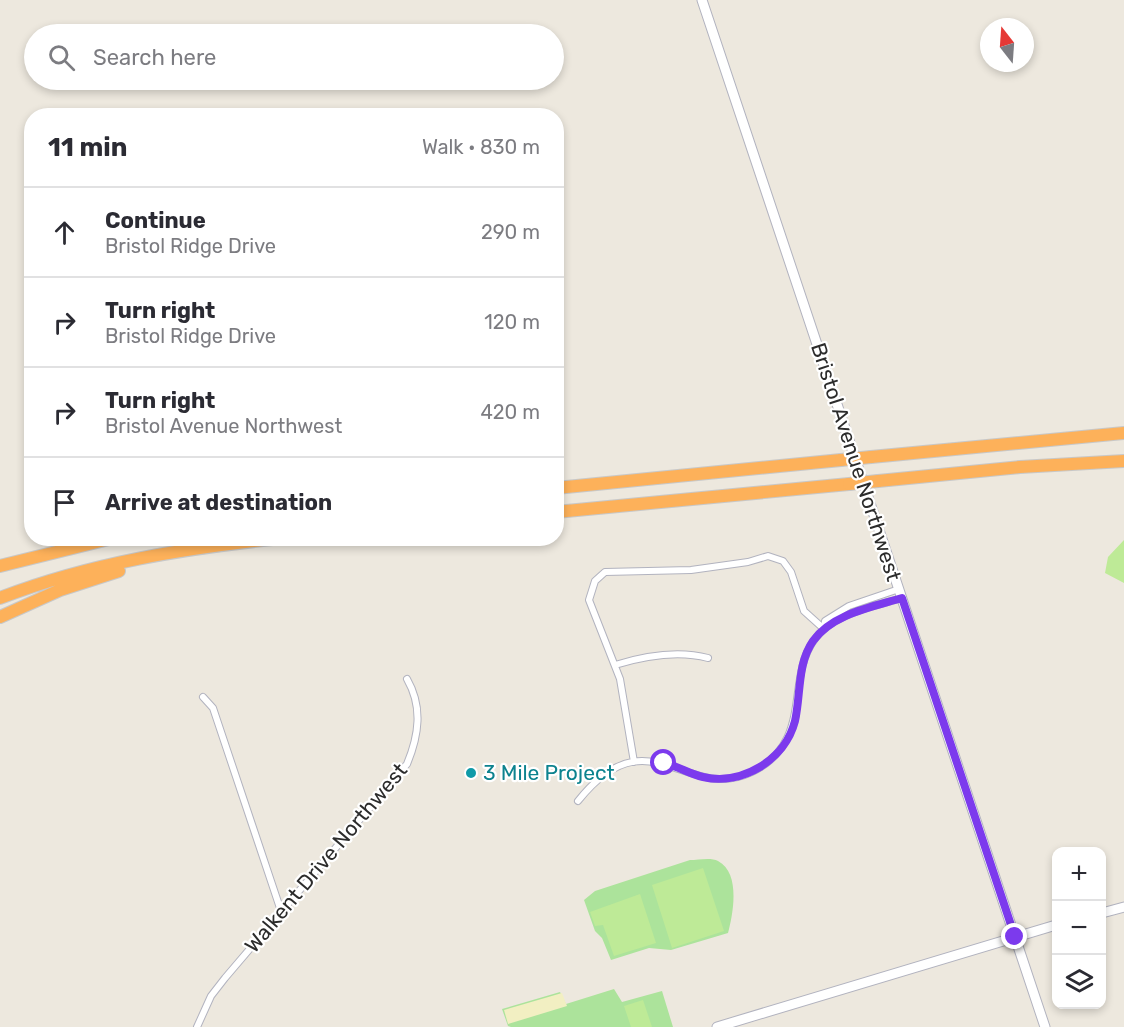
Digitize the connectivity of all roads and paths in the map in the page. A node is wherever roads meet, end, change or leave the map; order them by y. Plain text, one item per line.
1 (702, 0) edge
2 (1124, 433) edge
3 (1124, 461) edge
4 (564, 487) edge
5 (564, 511) edge
6 (80, 546) joint
7 (209, 546) edge
8 (236, 546) edge
9 (0, 566) edge
10 (0, 573) edge
11 (900, 594) junction
12 (0, 598) edge
13 (0, 617) edge
14 (824, 629) junction
15 (708, 658) dead end
16 (615, 665) junction
17 (407, 679) dead end
18 (202, 697) dead end
19 (634, 762) junction
20 (578, 801) dead end
21 (1124, 907) edge
22 (1106, 912) edge
23 (282, 914) junction
24 (1052, 926) edge
25 (1015, 937) junction
26 (197, 1027) edge
27 (717, 1027) edge
28 (1045, 1027) edge

1 - 11 street, Bristol Avenue Northwest
2 - 4 highway, bridge
3 - 5 highway, bridge
6 - 9 highway
6 - 10 highway
7 - 12 highway
8 - 13 highway
11 - 14 street
11 - 25 street, Bristol Avenue Northwest
14 - 16 street
14 - 19 street
15 - 16 street
16 - 19 street
17 - 23 street, Walkent Drive Northwest
18 - 23 street
19 - 20 street
21 - 22 street
23 - 26 street, Walkent Drive Northwest
24 - 25 street
25 - 27 street
25 - 28 street, Bristol Avenue Northwest

